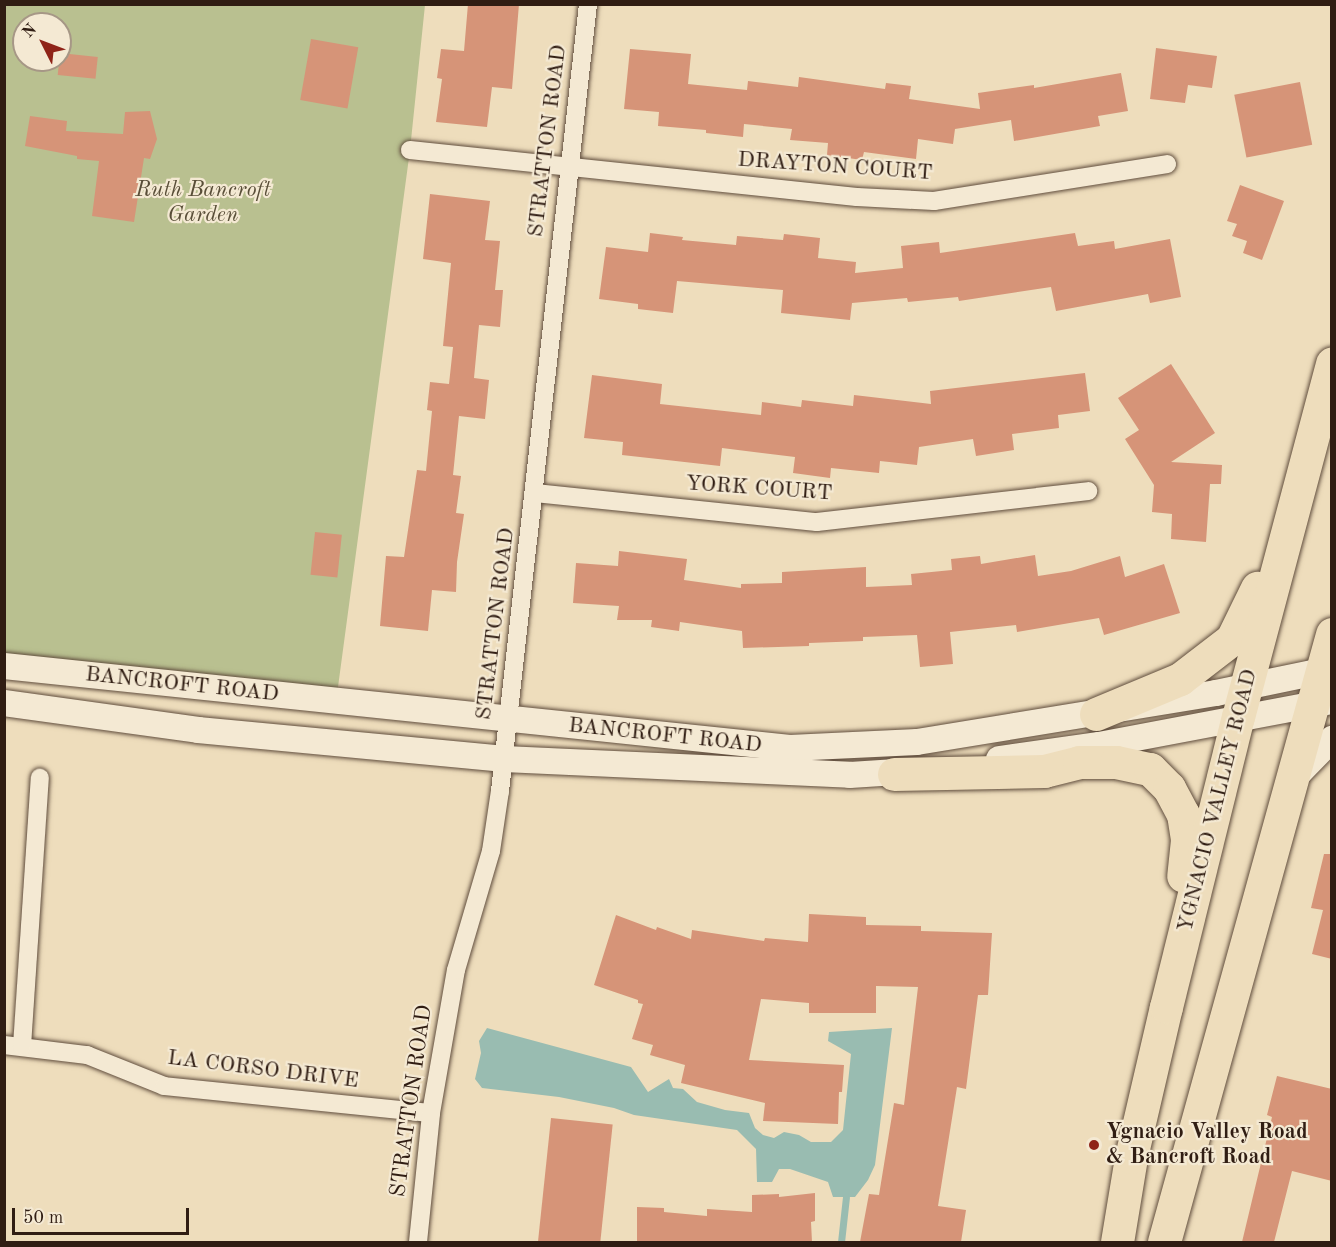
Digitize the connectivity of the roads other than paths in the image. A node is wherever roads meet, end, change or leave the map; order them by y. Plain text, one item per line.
1 (588, 4) edge
2 (410, 150) dead end
3 (1167, 164) dead end
4 (568, 166) junction
5 (1332, 363) edge
6 (1304, 473) junction
7 (1088, 491) dead end
8 (535, 493) junction
9 (1332, 634) edge
10 (4, 666) edge
11 (1325, 687) edge
12 (1242, 702) junction
13 (4, 704) edge
14 (1096, 714) junction
15 (509, 721) junction
16 (1332, 739) edge
17 (504, 759) junction
18 (894, 774) junction
19 (40, 778) dead end
20 (1291, 781) junction
21 (1167, 1007) junction
22 (13, 1046) edge
23 (431, 1113) junction
24 (418, 1242) edge
25 (1117, 1242) edge
26 (1164, 1242) edge

1 - 4 street, STRATTON ROAD
2 - 4 street, DRAYTON COURT
3 - 4 street, DRAYTON COURT
4 - 8 street, STRATTON ROAD
5 - 6 highway, YGNACIO VALLEY ROAD
6 - 12 highway, YGNACIO VALLEY ROAD
6 - 14 highway
7 - 8 street, YORK COURT
8 - 15 street, STRATTON ROAD
9 - 11 highway
10 - 15 main road, BANCROFT ROAD
11 - 12 main road, BANCROFT ROAD
11 - 12 main road, BANCROFT ROAD
11 - 20 highway
12 - 14 main road, BANCROFT ROAD
12 - 18 main road, BANCROFT ROAD
12 - 21 highway, YGNACIO VALLEY ROAD
13 - 17 main road, BANCROFT ROAD
14 - 15 main road, BANCROFT ROAD
15 - 17 street, STRATTON ROAD
16 - 20 main road
17 - 18 main road, BANCROFT ROAD
17 - 23 street, STRATTON ROAD
18 - 21 highway
19 - 22 street
20 - 26 highway
21 - 25 highway, YGNACIO VALLEY ROAD
22 - 23 street, LA CORSO DRIVE
23 - 24 street, STRATTON ROAD

